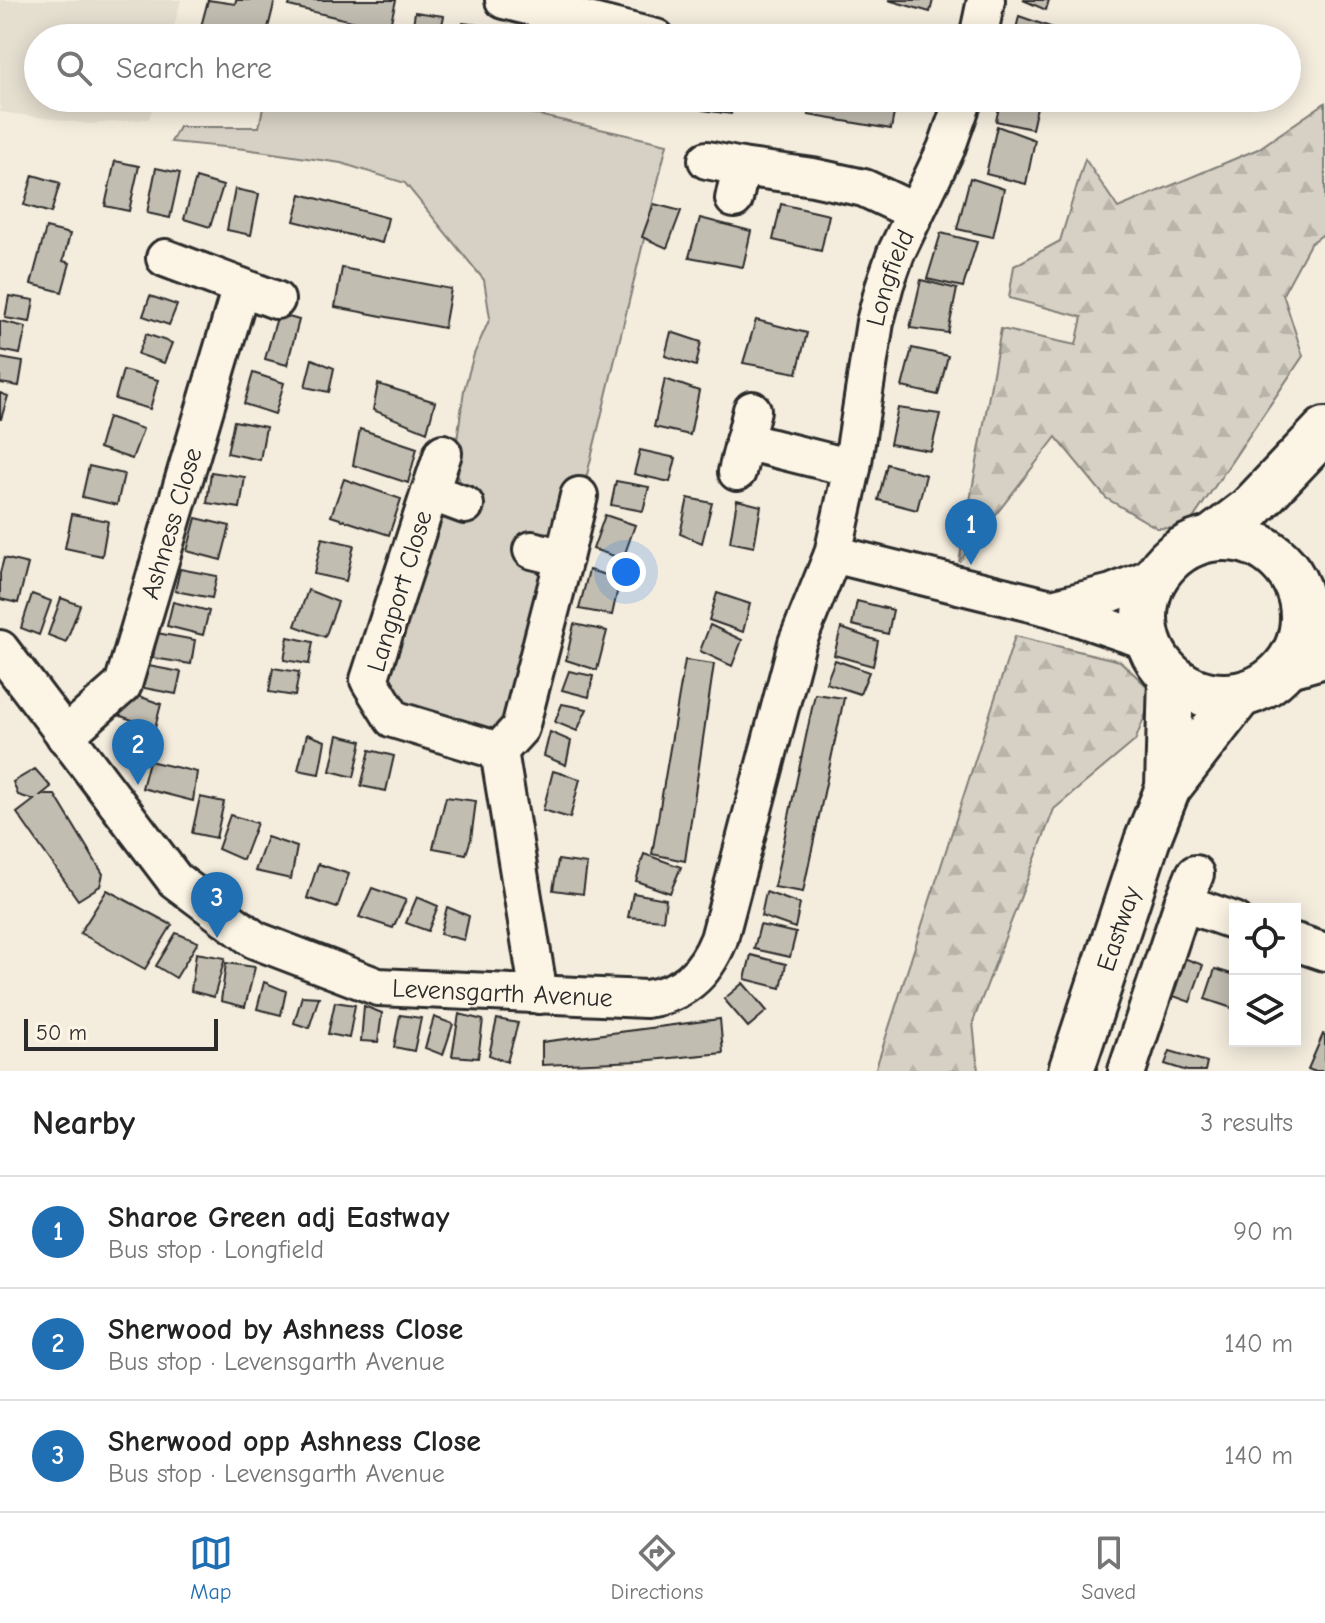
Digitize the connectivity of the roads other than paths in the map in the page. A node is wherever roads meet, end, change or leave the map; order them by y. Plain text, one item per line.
1 (504, 0) edge
2 (986, 0) edge
3 (544, 5) edge
4 (608, 24) edge
5 (981, 24) edge
6 (959, 112) edge
7 (727, 176) dead end
8 (915, 212) junction
9 (165, 258) dead end
10 (241, 287) junction
11 (276, 300) dead end
12 (744, 441) dead end
13 (1312, 444) edge
14 (443, 453) dead end
15 (852, 468) junction
16 (430, 492) junction
17 (579, 496) dead end
18 (465, 505) dead end
19 (1212, 538) junction
20 (833, 554) junction
21 (1288, 573) junction
22 (1157, 575) junction
23 (1051, 608) junction
24 (1325, 626) edge
25 (0, 649) edge
26 (1160, 659) junction
27 (1325, 659) edge
28 (1283, 671) junction
29 (1240, 695) junction
30 (65, 736) junction
31 (499, 751) junction
32 (1168, 788) junction
33 (1229, 917) edge
34 (1301, 944) edge
35 (1325, 952) edge
36 (539, 995) junction
37 (1071, 1071) edge
38 (1127, 1071) edge

1 - 3 street
2 - 5 street
3 - 4 street
6 - 8 street, Longfield
7 - 8 street
8 - 15 street, Longfield
9 - 10 street
10 - 11 street
10 - 30 street, Ashness Close
12 - 15 street
13 - 19 main road
13 - 21 main road
14 - 16 street, Langport Close
15 - 20 street, Longfield
16 - 18 street, Langport Close
16 - 31 street, Langport Close
17 - 31 street
19 - 21 main road
19 - 22 main road
20 - 23 street
20 - 36 street, Levensgarth Avenue
21 - 24 street
21 - 28 main road
22 - 23 street
22 - 26 main road, Eastway
23 - 26 street
25 - 30 street, Levensgarth Avenue
26 - 29 main road
26 - 32 main road, Eastway
27 - 28 street
28 - 29 main road, Eastway
29 - 32 main road, Eastway
30 - 36 street, Levensgarth Avenue
31 - 36 street
32 - 37 main road, Eastway
33 - 38 street
34 - 35 street

